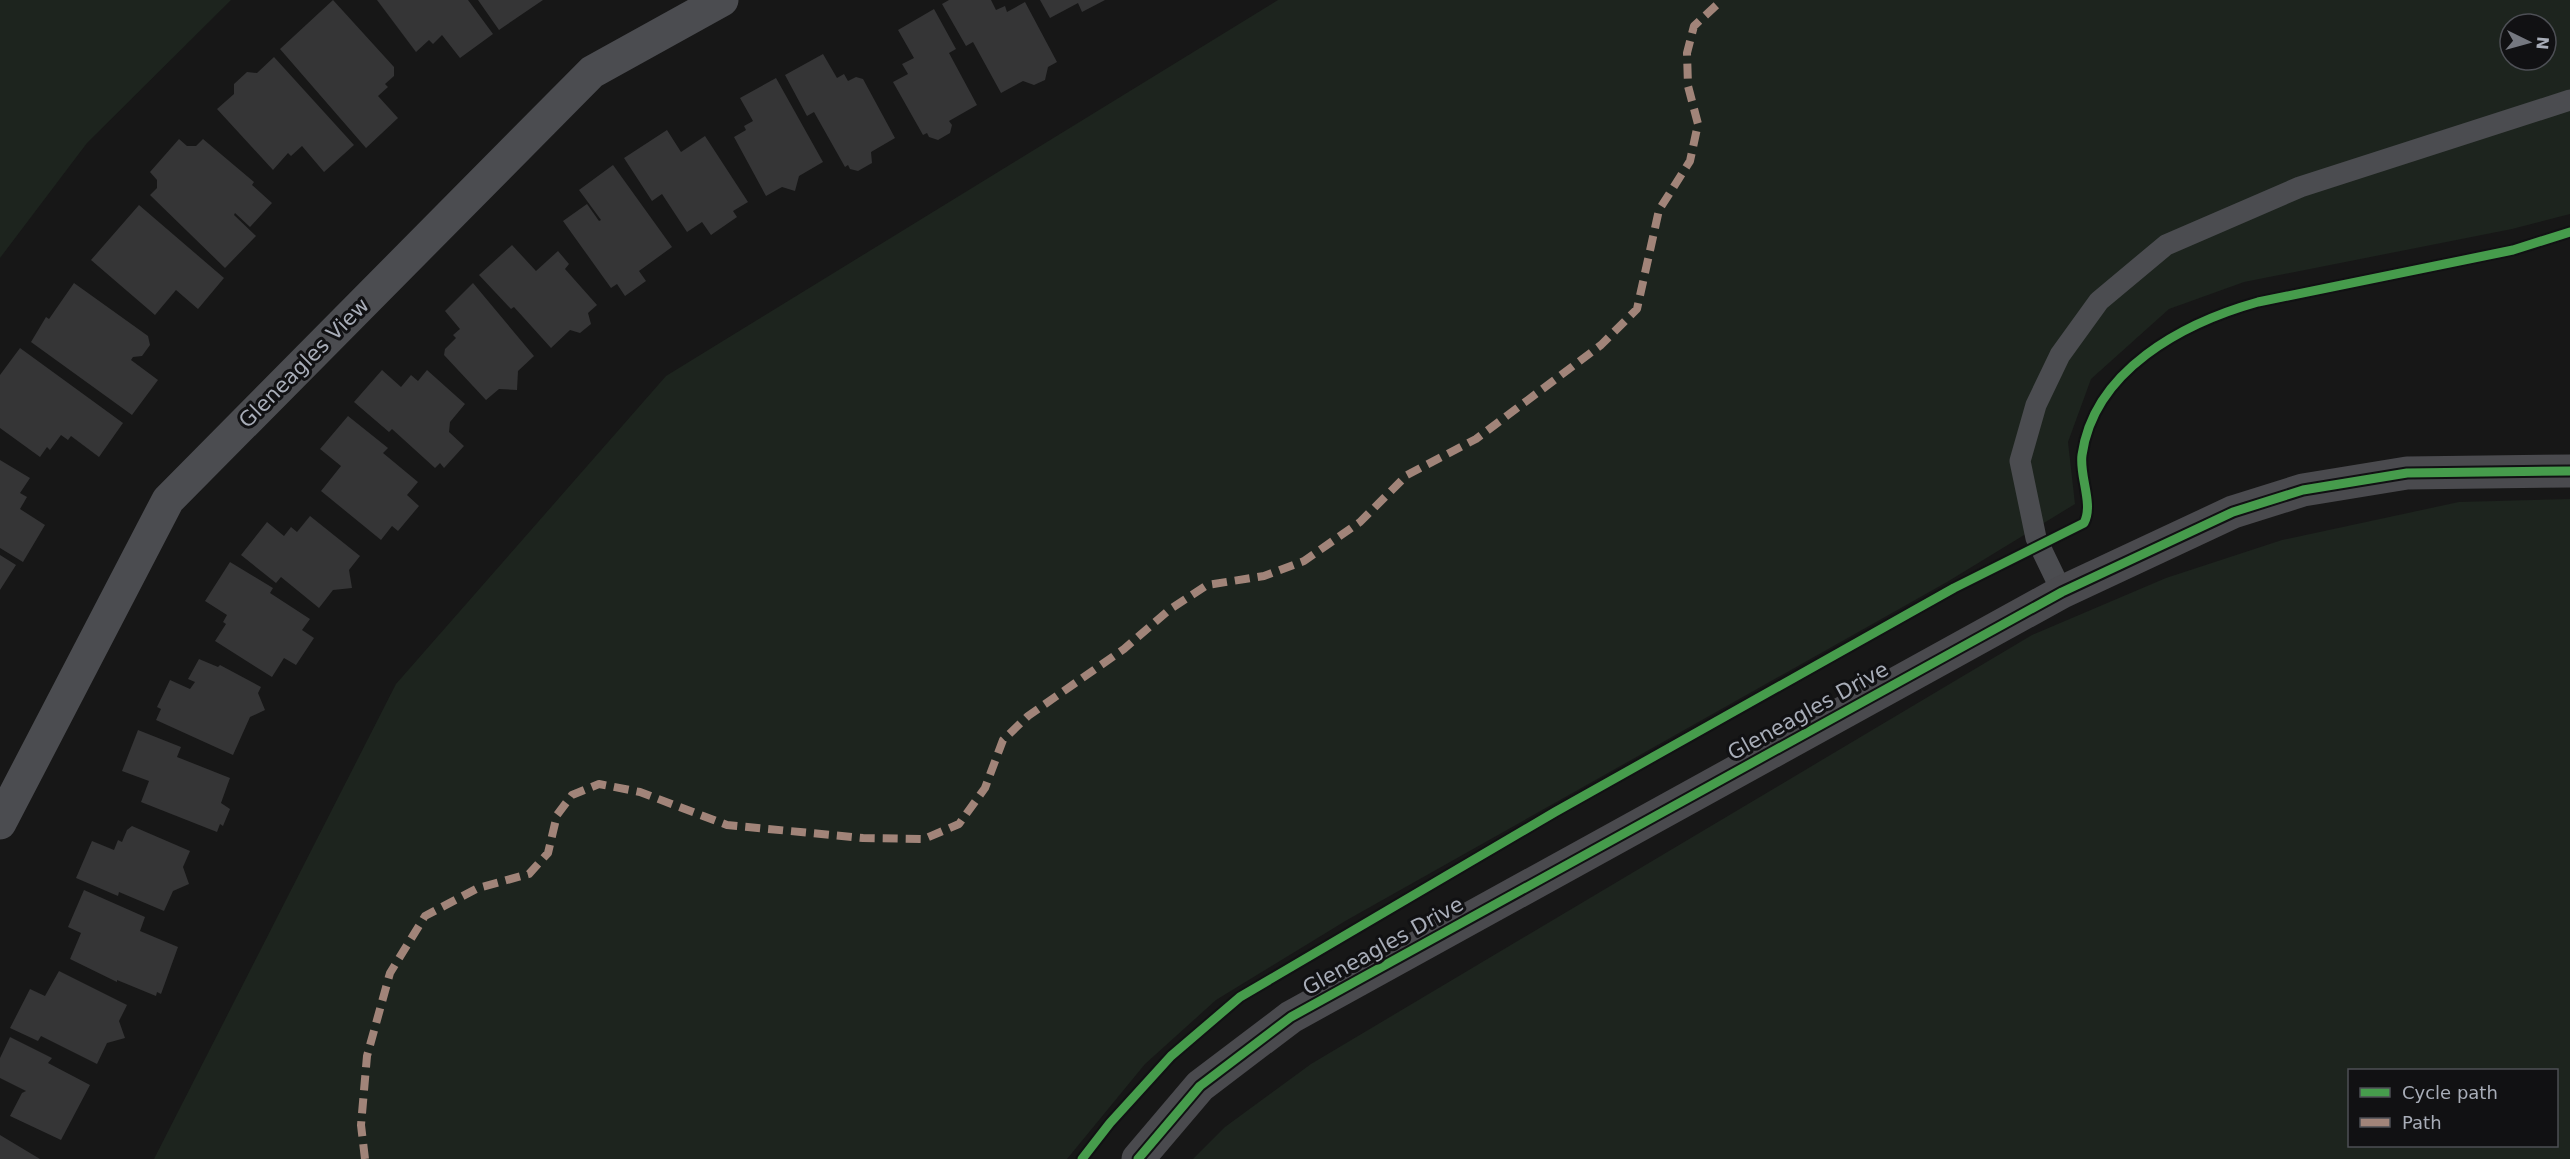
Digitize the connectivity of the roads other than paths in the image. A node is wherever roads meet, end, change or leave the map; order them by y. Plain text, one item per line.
1 (722, 0) edge
2 (2570, 100) edge
3 (2570, 471) edge
4 (2062, 592) junction
5 (0, 823) edge
6 (1138, 1159) edge

1 - 5 street, Gleneagles View
2 - 4 lane
3 - 4 street, Gleneagles Drive
4 - 6 street, Gleneagles Drive

